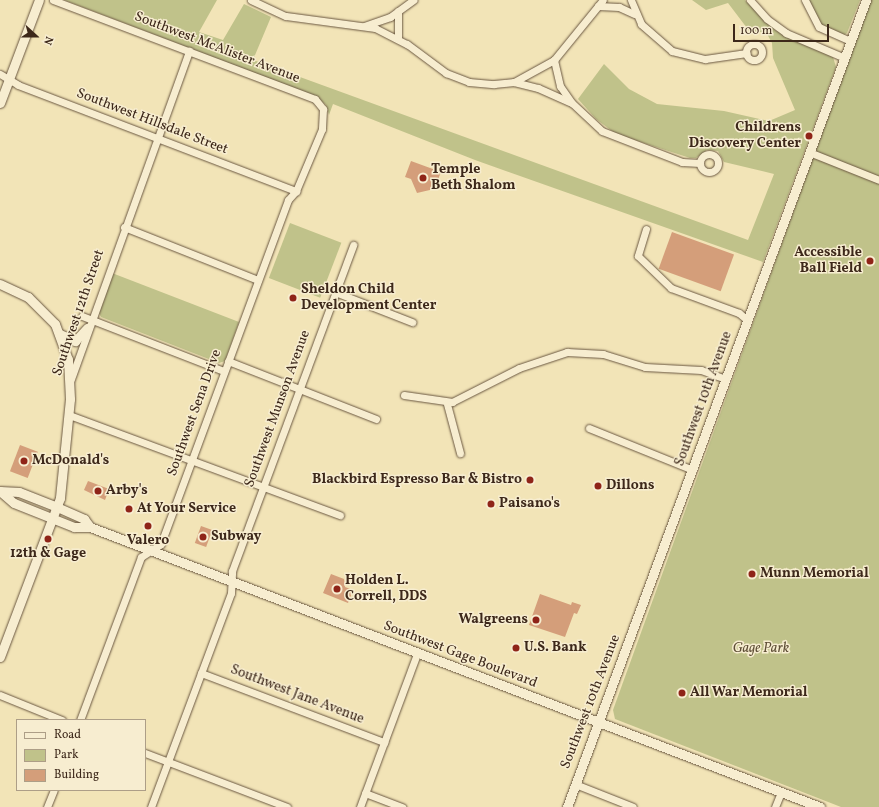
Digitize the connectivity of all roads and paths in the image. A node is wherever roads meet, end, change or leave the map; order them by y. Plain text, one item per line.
1 (38, 0) edge
2 (53, 0) edge
3 (251, 0) edge
4 (413, 0) edge
5 (631, 0) edge
6 (750, 0) edge
7 (805, 0) edge
8 (866, 0) edge
9 (600, 3) edge
10 (398, 11) junction
11 (634, 14) junction
12 (363, 26) junction
13 (398, 38) junction
14 (850, 42) junction
15 (188, 51) junction
16 (746, 53) dead end
17 (845, 58) junction
18 (554, 60) junction
19 (0, 74) edge
20 (9, 79) junction
21 (514, 82) junction
22 (0, 103) edge
23 (572, 103) junction
24 (323, 109) joint
25 (157, 138) junction
26 (809, 152) junction
27 (700, 163) dead end
28 (879, 180) edge
29 (296, 191) junction
30 (124, 227) junction
31 (646, 229) dead end
32 (353, 245) dead end
33 (258, 280) junction
34 (0, 284) edge
35 (0, 287) edge
36 (16, 292) junction
37 (335, 292) junction
38 (82, 316) dead end
39 (747, 320) junction
40 (412, 322) dead end
41 (88, 324) junction
42 (60, 334) junction
43 (228, 361) junction
44 (224, 371) junction
45 (726, 379) junction
46 (69, 386) junction
47 (299, 389) junction
48 (404, 395) dead end
49 (447, 404) junction
50 (69, 415) junction
51 (376, 419) dead end
52 (589, 428) dead end
53 (460, 453) dead end
54 (192, 459) junction
55 (693, 470) junction
56 (263, 486) junction
57 (0, 491) edge
58 (57, 508) junction
59 (340, 515) dead end
60 (53, 518) junction
61 (90, 527) junction
62 (152, 551) junction
63 (232, 582) junction
64 (418, 654) junction
65 (0, 657) edge
66 (201, 673) junction
67 (0, 695) edge
68 (60, 719) edge
69 (80, 719) edge
70 (599, 723) junction
71 (384, 742) junction
72 (146, 753) edge
73 (168, 762) junction
74 (575, 784) junction
75 (54, 791) edge
76 (781, 792) junction
77 (365, 793) junction
78 (48, 807) edge
79 (150, 807) edge
80 (287, 807) edge
81 (360, 807) edge
82 (402, 807) edge
83 (567, 807) edge
84 (633, 807) edge
85 (775, 807) edge
86 (820, 807) edge

1 - 20 main road
2 - 15 street, Southwest McAlister Avenue
3 - 12 street
4 - 10 street
5 - 11 street
6 - 17 street
7 - 14 street
8 - 14 main road, Southwest 10th Avenue
9 - 11 street
9 - 18 street
10 - 12 street
10 - 13 street
11 - 16 street
12 - 13 street
13 - 21 street
14 - 17 main road, Southwest 10th Avenue
15 - 24 street, Southwest McAlister Avenue
15 - 25 street, Southwest 12th Street
17 - 26 main road, Southwest 10th Avenue
18 - 21 street
18 - 23 street
19 - 20 street, Southwest Hillsdale Street
20 - 22 main road
20 - 25 street, Southwest Hillsdale Street
21 - 23 street
23 - 27 street
24 - 29 street, Southwest Sena Drive
25 - 29 street, Southwest Hillsdale Street
25 - 30 street, Southwest 12th Street
26 - 28 street
26 - 39 main road, Southwest 10th Avenue
29 - 33 street, Southwest Sena Drive
30 - 33 street
30 - 41 street, Southwest 12th Street
31 - 39 street
32 - 37 street, Southwest Munson Avenue
33 - 43 street, Southwest Sena Drive
34 - 36 main road
35 - 36 main road
36 - 42 main road
37 - 40 street
37 - 47 street, Southwest Munson Avenue
38 - 41 street
39 - 45 main road, Southwest 10th Avenue
41 - 42 main road
41 - 44 street
41 - 46 street, Southwest 12th Street
42 - 46 main road
43 - 44 street, Southwest Sena Drive
43 - 47 street
44 - 54 street, Southwest Sena Drive
45 - 49 street
45 - 55 main road, Southwest 10th Avenue
46 - 50 main road, Southwest 12th Street
47 - 51 street
47 - 56 street, Southwest Munson Avenue
48 - 49 street
49 - 53 street
50 - 54 street
50 - 58 main road, Southwest 12th Street
52 - 55 street
54 - 56 street
54 - 62 street, Southwest Sena Drive
55 - 70 main road, Southwest 10th Avenue
56 - 59 street
56 - 63 street, Southwest Munson Avenue
57 - 58 main road, Southwest Gage Boulevard
57 - 60 main road, Southwest Gage Boulevard
58 - 60 main road, Southwest 12th Street
58 - 61 main road, Southwest Gage Boulevard
60 - 61 main road, Southwest Gage Boulevard
60 - 65 main road, Southwest 12th Street
61 - 62 main road, Southwest Gage Boulevard
62 - 63 main road, Southwest Gage Boulevard
62 - 69 street, Southwest Sena Drive
63 - 64 main road, Southwest Gage Boulevard
63 - 66 street, Southwest Munson Avenue
64 - 70 main road, Southwest Gage Boulevard
64 - 71 street
66 - 71 street, Southwest Jane Avenue
66 - 73 street, Southwest Munson Avenue
67 - 68 street
70 - 74 main road, Southwest 10th Avenue
70 - 76 main road, Southwest Gage Boulevard
71 - 77 street
72 - 73 street
73 - 79 street, Southwest Munson Avenue
73 - 80 street
74 - 83 main road, Southwest 10th Avenue
74 - 84 street
75 - 78 street
76 - 85 street
76 - 86 main road, Southwest Gage Boulevard
77 - 81 street
77 - 82 street

